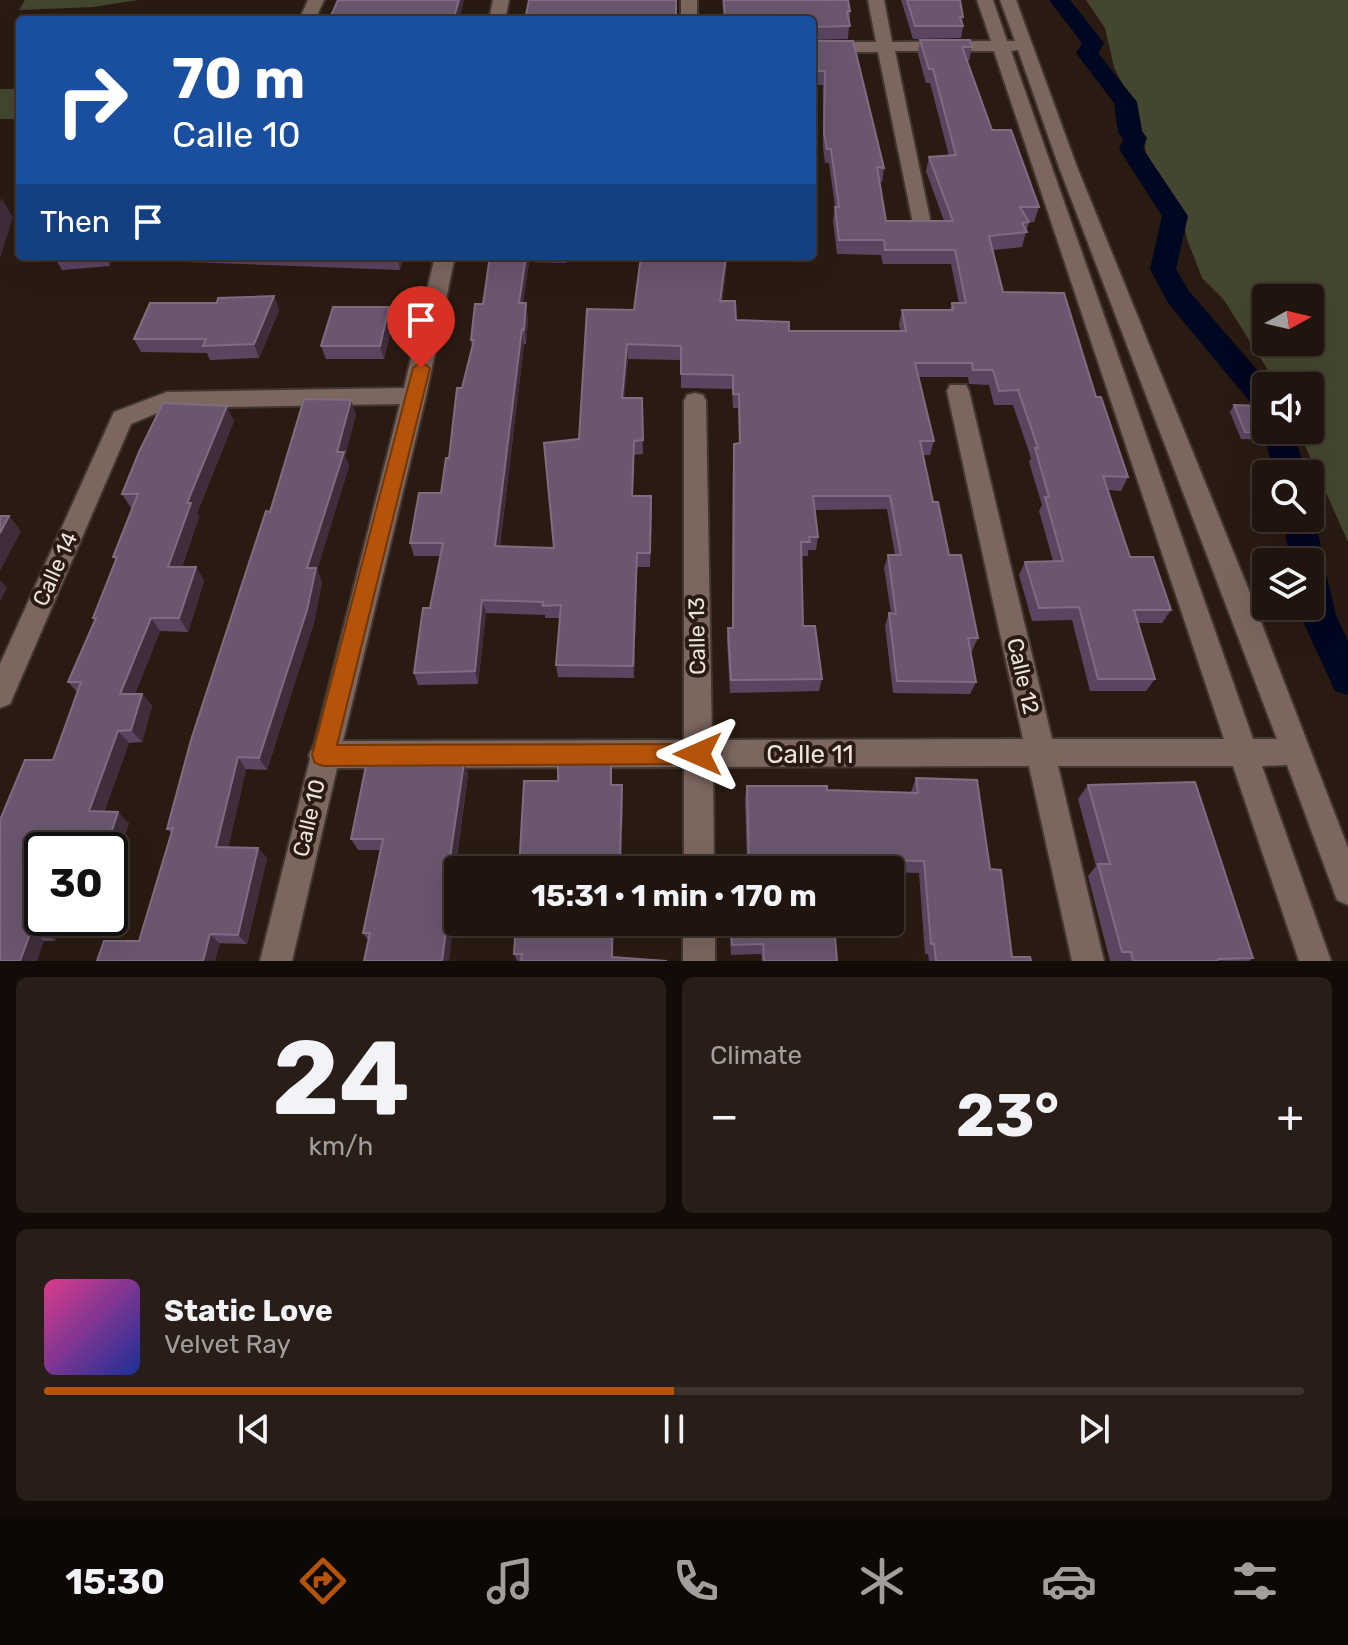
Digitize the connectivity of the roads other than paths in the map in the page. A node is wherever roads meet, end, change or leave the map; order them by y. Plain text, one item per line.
1 (876, 0) edge
2 (985, 0) edge
3 (1008, 0) edge
4 (1013, 46) junction
5 (816, 47) edge
6 (885, 47) junction
7 (920, 219) edge
8 (444, 260) edge
9 (958, 391) dead end
10 (415, 396) junction
11 (695, 401) dead end
12 (0, 695) edge
13 (1041, 752) junction
14 (1242, 752) junction
15 (1296, 752) junction
16 (698, 754) junction
17 (323, 755) junction
18 (699, 856) edge
19 (1348, 889) edge
20 (699, 936) edge
21 (276, 961) edge
22 (699, 961) edge
23 (1088, 961) edge
24 (1315, 961) edge

1 - 6 street
2 - 4 street
3 - 4 street
4 - 6 street
4 - 14 street
4 - 15 street
5 - 6 street
6 - 7 street
8 - 10 street, Calle 10
9 - 13 street, Calle 12
10 - 12 street, Calle 14
10 - 17 street, Calle 10
11 - 16 street, Calle 13
13 - 14 street, Calle 11
13 - 16 street, Calle 11
13 - 23 street, Calle 12
14 - 15 street, Calle 11
14 - 24 street
15 - 19 street
16 - 17 street, Calle 11
16 - 18 street, Calle 13
17 - 21 street, Calle 10
20 - 22 street

